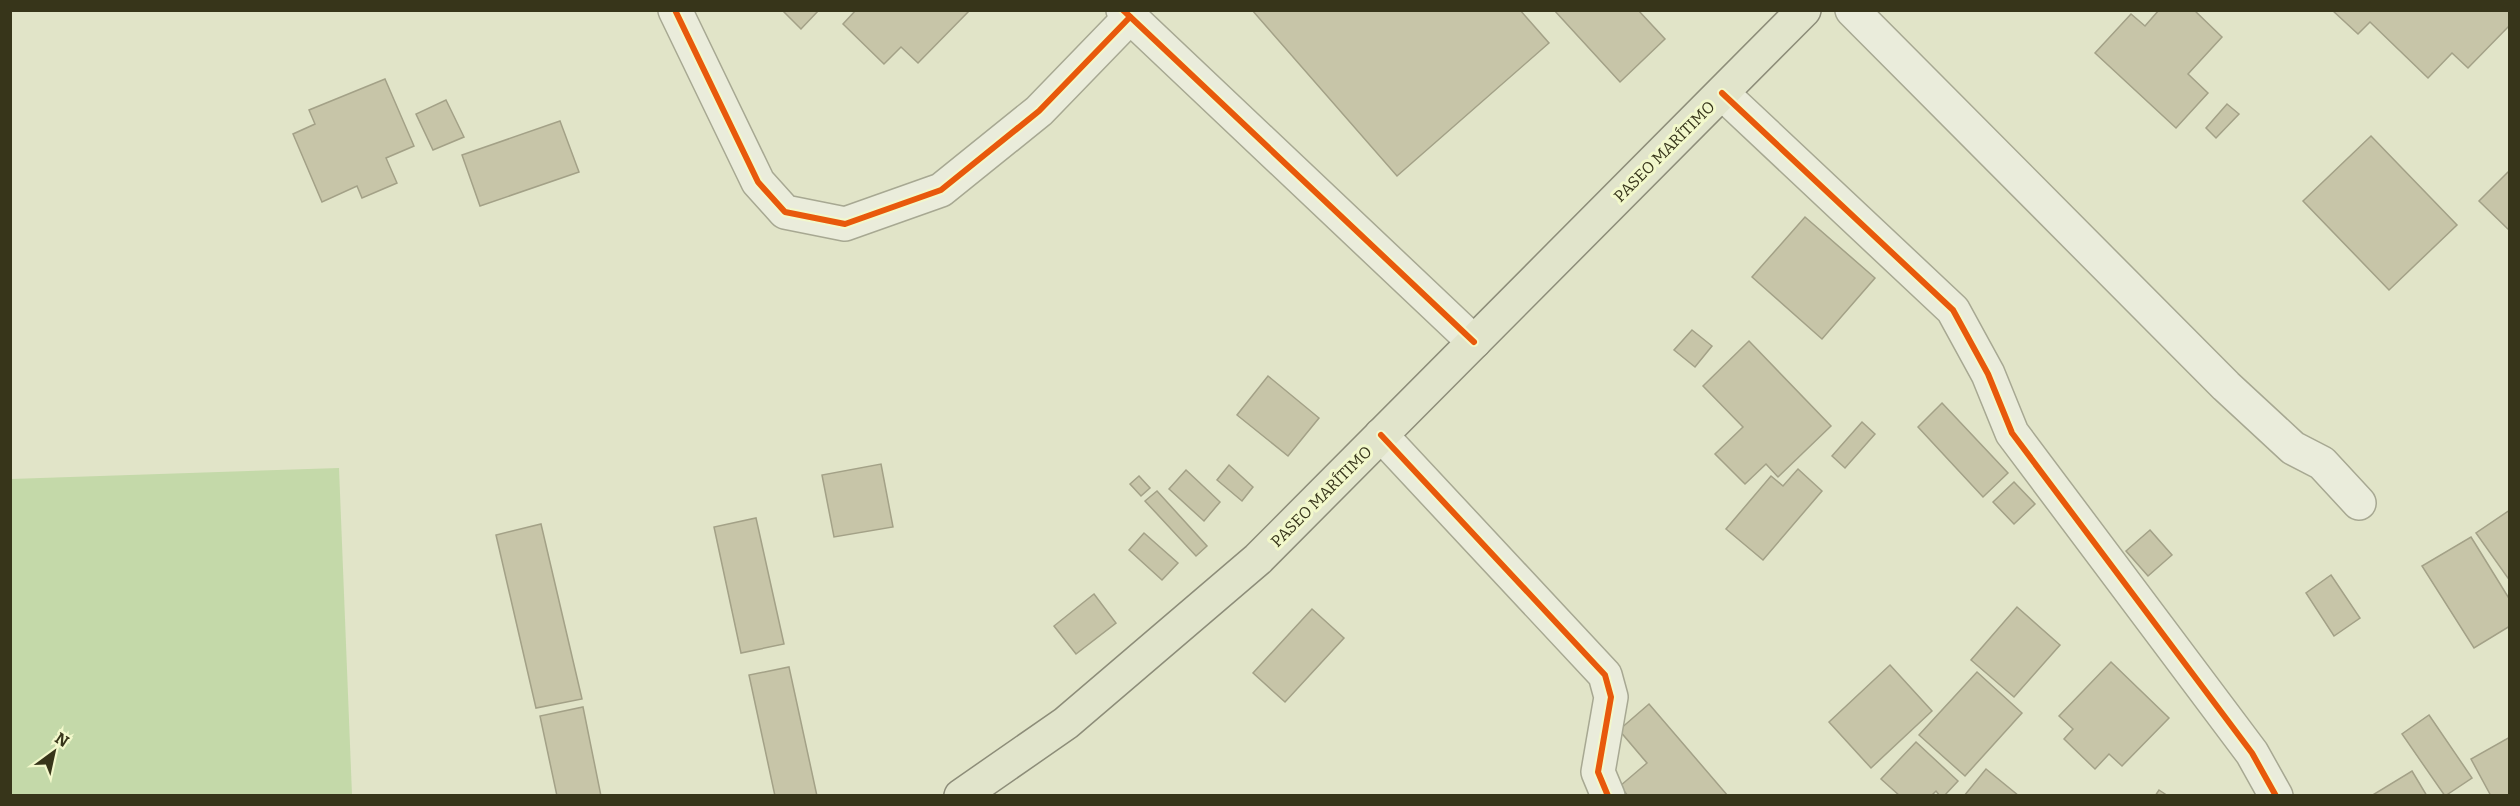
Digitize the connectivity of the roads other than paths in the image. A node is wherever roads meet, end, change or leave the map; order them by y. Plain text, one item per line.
1 (675, 10) edge
2 (1804, 10) edge
3 (1852, 10) edge
4 (1127, 14) edge
5 (1722, 93) junction
6 (1474, 342) junction
7 (1381, 435) junction
8 (2359, 503) dead end
9 (961, 795) edge
10 (1608, 795) edge
11 (2276, 795) edge

1 - 4 street
2 - 5 main road, PASEO MARÍTIMO
3 - 8 street
4 - 6 street
5 - 6 main road, PASEO MARÍTIMO
5 - 11 street
6 - 7 main road, PASEO MARÍTIMO
7 - 9 main road, PASEO MARÍTIMO
7 - 10 street

